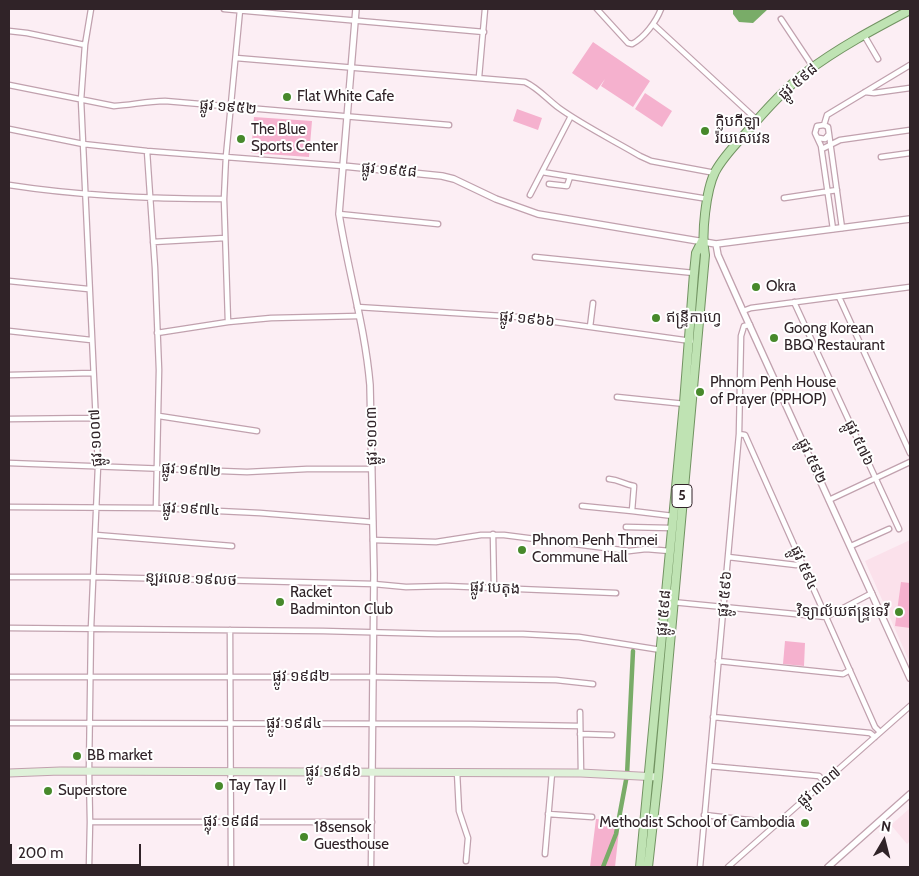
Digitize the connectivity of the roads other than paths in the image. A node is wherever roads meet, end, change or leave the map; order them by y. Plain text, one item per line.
1 (91, 9) edge
2 (224, 9) edge
3 (356, 9) edge
4 (485, 9) edge
5 (597, 9) edge
6 (661, 9) edge
7 (240, 10) junction
8 (910, 10) edge
9 (781, 19) dead end
10 (356, 20) junction
11 (653, 24) junction
12 (9, 31) edge
13 (484, 32) junction
14 (864, 35) junction
15 (85, 45) junction
16 (236, 58) junction
17 (878, 59) dead end
18 (910, 65) edge
19 (351, 67) junction
20 (813, 68) junction
21 (479, 78) junction
22 (9, 85) edge
23 (910, 88) edge
24 (864, 91) junction
25 (80, 100) junction
26 (231, 107) junction
27 (571, 116) junction
28 (347, 117) junction
29 (757, 120) junction
30 (824, 124) junction
31 (449, 126) dead end
32 (9, 130) edge
33 (910, 130) edge
34 (829, 134) junction
35 (819, 138) junction
36 (83, 144) junction
37 (830, 145) junction
38 (822, 149) junction
39 (147, 151) junction
40 (910, 153) edge
41 (226, 156) junction
42 (881, 157) dead end
43 (343, 166) junction
44 (542, 172) junction
45 (715, 173) junction
46 (570, 177) junction
47 (549, 184) dead end
48 (9, 185) edge
49 (837, 190) junction
50 (828, 191) junction
51 (85, 194) junction
52 (530, 195) dead end
53 (784, 198) dead end
54 (151, 199) junction
55 (224, 199) junction
56 (708, 199) junction
57 (339, 214) junction
58 (910, 219) edge
59 (438, 224) dead end
60 (842, 228) junction
61 (834, 229) junction
62 (225, 238) junction
63 (702, 241) junction
64 (153, 242) junction
65 (716, 244) junction
66 (535, 257) dead end
67 (694, 273) junction
68 (9, 280) edge
69 (910, 287) edge
70 (88, 289) junction
71 (839, 296) junction
72 (794, 302) junction
73 (593, 303) dead end
74 (357, 307) junction
75 (743, 311) junction
76 (359, 316) junction
77 (228, 322) junction
78 (750, 325) junction
79 (590, 327) junction
80 (9, 331) edge
81 (157, 333) junction
82 (91, 340) junction
83 (692, 341) junction
84 (93, 373) junction
85 (9, 374) edge
86 (616, 397) dead end
87 (687, 404) junction
88 (159, 416) junction
89 (95, 418) junction
90 (9, 419) edge
91 (257, 431) dead end
92 (739, 434) junction
93 (910, 453) edge
94 (910, 462) edge
95 (9, 463) edge
96 (98, 466) junction
97 (156, 468) junction
98 (372, 470) junction
99 (876, 478) junction
100 (608, 479) dead end
101 (829, 500) junction
102 (582, 506) dead end
103 (9, 507) edge
104 (97, 507) junction
105 (156, 508) junction
106 (632, 511) junction
107 (672, 516) junction
108 (373, 522) junction
109 (626, 527) dead end
110 (672, 528) junction
111 (889, 529) dead end
112 (899, 529) dead end
113 (96, 534) junction
114 (493, 534) junction
115 (373, 540) junction
116 (232, 546) dead end
117 (850, 546) junction
118 (670, 550) junction
119 (728, 558) junction
120 (802, 563) junction
121 (9, 577) edge
122 (94, 577) junction
123 (374, 584) junction
124 (494, 588) junction
125 (872, 593) junction
126 (616, 594) dead end
127 (669, 601) junction
128 (723, 607) junction
129 (826, 617) junction
130 (9, 628) edge
131 (91, 628) junction
132 (230, 630) junction
133 (374, 632) junction
134 (661, 650) junction
135 (718, 661) junction
136 (850, 670) junction
137 (9, 677) edge
138 (90, 677) junction
139 (230, 677) junction
140 (373, 677) junction
141 (910, 678) edge
142 (593, 684) dead end
143 (910, 706) edge
144 (580, 712) dead end
145 (713, 718) junction
146 (9, 723) edge
147 (90, 723) junction
148 (230, 723) junction
149 (373, 724) junction
150 (580, 726) junction
151 (880, 732) junction
152 (580, 734) junction
153 (612, 735) dead end
154 (875, 737) junction
155 (709, 766) junction
156 (89, 771) junction
157 (230, 772) junction
158 (372, 772) junction
159 (457, 772) junction
160 (9, 773) edge
161 (552, 773) junction
162 (581, 773) junction
163 (649, 776) junction
164 (658, 777) junction
165 (824, 782) junction
166 (910, 794) edge
167 (548, 814) junction
168 (704, 815) junction
169 (592, 817) dead end
170 (90, 822) junction
171 (231, 822) junction
172 (372, 822) junction
173 (649, 824) junction
174 (773, 827) junction
175 (545, 854) dead end
176 (466, 861) dead end
177 (89, 867) edge
178 (231, 867) edge
179 (371, 867) edge
180 (640, 867) edge
181 (648, 867) edge
182 (700, 867) edge
183 (728, 867) edge
184 (828, 867) edge

1 - 15 street, ផ្លូវ ១០០៧
2 - 7 street
3 - 10 street, ផ្លូវ ១០០៣
4 - 13 street
5 - 11 street
6 - 11 street
7 - 10 street
7 - 16 street
8 - 14 main road, ផ្លូវ ៥៩៨ / 5
9 - 20 street
10 - 13 street
10 - 19 street, ផ្លូវ ១០០៣
11 - 29 street
12 - 15 street
13 - 21 street
14 - 17 street
14 - 20 main road, ផ្លូវ ៥៩៨ / 5
15 - 25 street, ផ្លូវ ១០០៧
16 - 19 street
16 - 26 street
18 - 24 street
19 - 21 street
19 - 28 street, ផ្លូវ ១០០៣
20 - 29 main road, ផ្លូវ ៥៩៨ / 5
21 - 27 street
22 - 25 street, ផ្លូវ ១៩៥២
23 - 24 street
24 - 30 street
25 - 26 street, ផ្លូវ ១៩៥២
25 - 36 street, ផ្លូវ ១០០៧
26 - 28 street, ផ្លូវ ១៩៥២
26 - 41 street
27 - 44 street
27 - 45 street
28 - 31 street, ផ្លូវ ១៩៥២
28 - 43 street, ផ្លូវ ១០០៣
29 - 45 main road, ផ្លូវ ៥៩៨ / 5
30 - 34 street
30 - 35 street
32 - 36 street, ផ្លូវ ១៩៥៨
33 - 37 street
34 - 35 street
34 - 37 street
35 - 38 street
36 - 39 street, ផ្លូវ ១៩៥៨
36 - 51 street, ផ្លូវ ១០០៧
37 - 38 street
37 - 49 street
38 - 50 street
39 - 41 street, ផ្លូវ ១៩៥៨
39 - 54 street
40 - 42 street
41 - 43 street, ផ្លូវ ១៩៥៨
41 - 55 street
43 - 57 street, ផ្លូវ ១០០៣
43 - 63 street, ផ្លូវ ១៩៥៨
44 - 46 street
44 - 52 street
45 - 56 main road, ផ្លូវ ៥៩៨ / 5
46 - 47 street
46 - 56 street
48 - 51 street
49 - 50 street
49 - 60 street
50 - 53 street
50 - 61 street
51 - 54 street
51 - 70 street, ផ្លូវ ១០០៧
54 - 55 street
54 - 64 street
55 - 62 street
56 - 63 main road, ផ្លូវ ៥៩៨ / 5
57 - 59 street
57 - 74 street, ផ្លូវ ១០០៣
58 - 60 street, ផ្លូវ ១៩៥៨
60 - 61 street, ផ្លូវ ១៩៥៨
61 - 65 street, ផ្លូវ ១៩៥៨
62 - 64 street
62 - 77 street
63 - 65 street, ផ្លូវ ១៩៥៨
63 - 67 main road, ផ្លូវ ៥៩៨ / 5
63 - 83 main road, ផ្លូវ ៥៩៨ / 5
64 - 81 street
65 - 75 street, ផ្លូវ ៥៩២
66 - 67 street
67 - 83 main road, ផ្លូវ ៥៩៨ / 5
68 - 70 street
69 - 71 street
70 - 82 street, ផ្លូវ ១០០៧
71 - 72 street
71 - 93 street
72 - 75 street
72 - 99 street, ផ្លូវ ៥៧៦
73 - 79 street
74 - 76 street, ផ្លូវ ១០០៣
74 - 79 street, ផ្លូវ ១៩៦៦
75 - 78 street, ផ្លូវ ៥៩២
76 - 77 street
76 - 98 street, ផ្លូវ ១០០៣
77 - 81 street
78 - 92 street, ផ្លូវ ៥៩៦
78 - 101 street, ផ្លូវ ៥៩២
79 - 83 street, ផ្លូវ ១៩៦៦
80 - 82 street
81 - 88 street
82 - 84 street, ផ្លូវ ១០០៧
83 - 87 main road, ផ្លូវ ៥៩៨ / 5
84 - 85 street
84 - 89 street, ផ្លូវ ១០០៧
86 - 87 street
87 - 107 main road, ផ្លូវ ៥៩៨ / 5
87 - 127 main road, ផ្លូវ ៥៩៨ / 5
88 - 91 street
88 - 97 street
89 - 90 street
89 - 96 street, ផ្លូវ ១០០៧
92 - 119 street, ផ្លូវ ៥៩៦
92 - 120 street, ផ្លូវ ៥៩៤
94 - 99 street
95 - 96 street, ផ្លូវ ១៩៧២
96 - 97 street, ផ្លូវ ១៩៧២
96 - 104 street, ផ្លូវ ១០០៧
97 - 98 street, ផ្លូវ ១៩៧២
97 - 105 street
98 - 108 street, ផ្លូវ ១០០៣
99 - 101 street
99 - 112 street, ផ្លូវ ៥៧៦
100 - 106 street
101 - 117 street, ផ្លូវ ៥៩២
102 - 106 street
103 - 104 street, ផ្លូវ ១៩៧៤
104 - 105 street, ផ្លូវ ១៩៧៤
104 - 113 street, ផ្លូវ ១០០៧
105 - 108 street, ផ្លូវ ១៩៧៤
106 - 107 street
107 - 110 main road, ផ្លូវ ៥៩៨ / 5
108 - 115 street, ផ្លូវ ១០០៣
109 - 110 street
110 - 118 main road, ផ្លូវ ៥៩៨ / 5
111 - 117 street
113 - 116 street
113 - 122 street, ផ្លូវ ១០០៧
114 - 115 street
114 - 118 street
114 - 124 street
115 - 123 street, ផ្លូវ ១០០៣
117 - 125 street, ផ្លូវ ៥៩២
118 - 127 main road, ផ្លូវ ៥៩៨ / 5
119 - 120 street
119 - 128 street, ផ្លូវ ៥៩៦
120 - 129 street, ផ្លូវ ៥៩៤
121 - 122 street, ន្ឡរលេខ ១៩លថ
122 - 123 street, ន្ឡរលេខ ១៩លថ
122 - 131 street, ផ្លូវ ១០០៧
123 - 124 street, ផ្លូវ បេតុង
123 - 133 street, ផ្លូវ ១០០៣
124 - 126 street, ផ្លូវ បេតុង
125 - 129 street
125 - 141 street, ផ្លូវ ៥៩២
127 - 128 street
127 - 134 main road, ផ្លូវ ៥៩៨ / 5
127 - 164 main road, ផ្លូវ ៥៩៨ / 5
128 - 129 street
128 - 135 street, ផ្លូវ ៥៩៦
129 - 136 street, ផ្លូវ ៥៩៤
130 - 131 street
131 - 132 street
131 - 138 street, ផ្លូវ ១០០៧
132 - 133 street
132 - 139 street
133 - 134 street
133 - 140 street, ផ្លូវ ១០០៣
134 - 163 main road, ផ្លូវ ៥៩៨ / 5
135 - 136 street
135 - 145 street, ផ្លូវ ៥៩៦
136 - 151 street, ផ្លូវ ៥៩៤
137 - 138 street, ផ្លូវ ១៩៨២
138 - 139 street, ផ្លូវ ១៩៨២
138 - 147 street, ផ្លូវ ១០០៧
139 - 140 street, ផ្លូវ ១៩៨២
139 - 148 street
140 - 142 street, ផ្លូវ ១៩៨២
140 - 149 street, ផ្លូវ ១០០៣
143 - 151 street, ផ្លូវ ៣១៧
144 - 150 street
145 - 154 street
145 - 155 street, ផ្លូវ ៥៩៦
146 - 147 street, ផ្លូវ ១៩៨៤
147 - 148 street, ផ្លូវ ១៩៨៤
147 - 156 street, ផ្លូវ ១០០៧
148 - 149 street, ផ្លូវ ១៩៨៤
148 - 157 street
149 - 150 street, ផ្លូវ ១៩៨៤
149 - 158 street, ផ្លូវ ១០០៣
150 - 152 street
151 - 154 street, ផ្លូវ ៣១៧
152 - 153 street
152 - 162 street
154 - 165 street, ផ្លូវ ៣១៧
155 - 165 street
155 - 168 street, ផ្លូវ ៥៩៦
156 - 157 main road, ផ្លូវ ១៩៨៦
156 - 160 main road, ផ្លូវ ១៩៨៦
156 - 170 street, ផ្លូវ ១០០៧
157 - 158 main road, ផ្លូវ ១៩៨៦
157 - 171 street
158 - 159 main road, ផ្លូវ ១៩៨៦
158 - 172 street, ផ្លូវ ១០០៣
159 - 161 main road, ផ្លូវ ១៩៨៦
159 - 176 street
161 - 162 main road, ផ្លូវ ១៩៨៦
161 - 167 street
162 - 163 main road, ផ្លូវ ១៩៨៦
163 - 164 main road, ផ្លូវ ១៩៨៦
163 - 173 main road, ផ្លូវ ៥៩៨ / 5
164 - 173 main road, ផ្លូវ ៥៩៨ / 5
165 - 174 street, ផ្លូវ ៣១៧
166 - 184 street
167 - 169 street
167 - 175 street
168 - 174 street
168 - 182 street, ផ្លូវ ៥៩៦
170 - 171 street, ផ្លុវ ១៩៨៨
170 - 177 street, ផ្លូវ ១០០៧
171 - 172 street, ផ្លុវ ១៩៨៨
171 - 178 street
172 - 179 street, ផ្លូវ ១០០៣
173 - 180 main road, ផ្លូវ ៥៩៨ / 5
173 - 181 main road, ផ្លូវ ៥៩៨ / 5
174 - 183 street, ផ្លូវ ៣១៧

